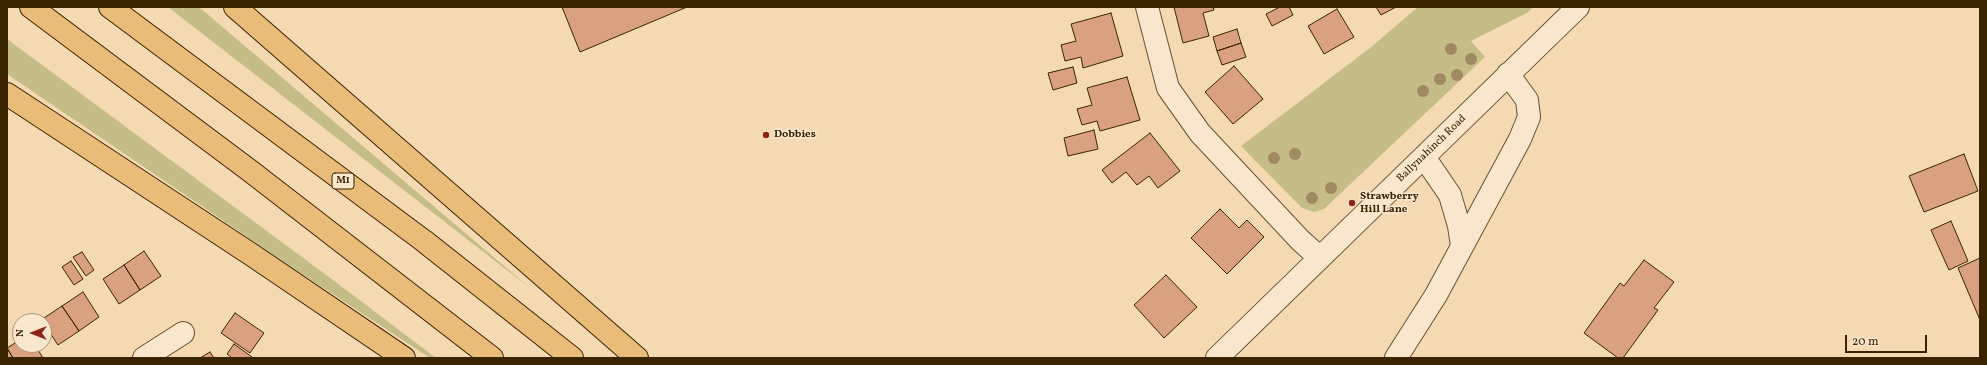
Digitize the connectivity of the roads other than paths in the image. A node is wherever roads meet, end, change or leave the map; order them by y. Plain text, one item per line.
1 (31, 7) edge
2 (110, 7) edge
3 (234, 7) edge
4 (1146, 7) edge
5 (1578, 7) edge
6 (1508, 74) junction
7 (7, 94) edge
8 (1424, 157) junction
9 (1462, 246) junction
10 (1320, 258) junction
11 (183, 333) dead end
12 (144, 358) edge
13 (404, 358) edge
14 (492, 358) edge
15 (572, 358) edge
16 (637, 358) edge
17 (1217, 358) edge
18 (1396, 358) edge

1 - 14 highway
2 - 15 highway, M1
3 - 16 highway
4 - 10 street
5 - 6 street, Ballynahinch Road
6 - 8 street, Ballynahinch Road
6 - 9 street
7 - 13 highway
8 - 9 street
8 - 10 street, Ballynahinch Road
9 - 18 street
10 - 17 street, Ballynahinch Road
11 - 12 street

